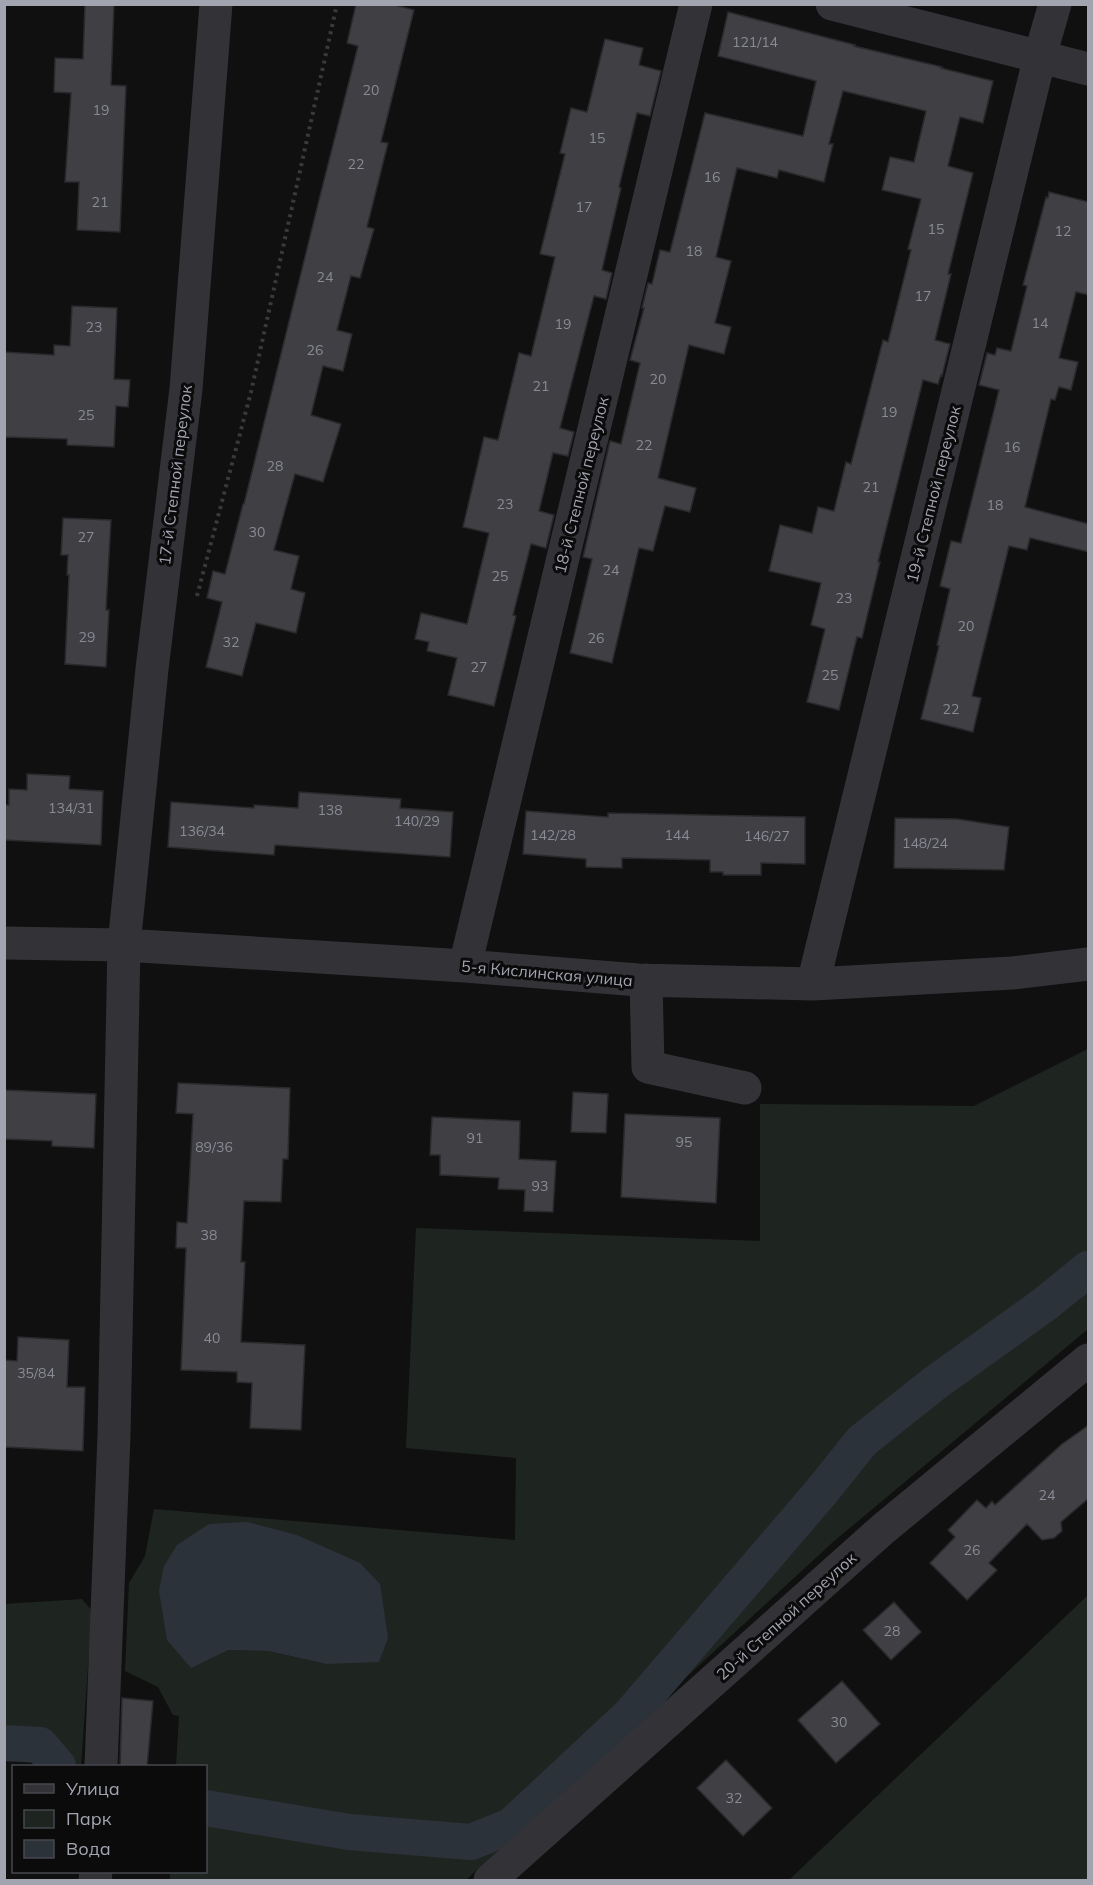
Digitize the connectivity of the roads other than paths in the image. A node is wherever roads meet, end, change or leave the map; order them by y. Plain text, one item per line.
1 (216, 4) edge
2 (696, 4) edge
3 (832, 4) edge
4 (1054, 4) edge
5 (1040, 56) junction
6 (1089, 69) edge
7 (4, 943) edge
8 (124, 945) junction
9 (1089, 964) edge
10 (465, 966) junction
11 (646, 980) junction
12 (813, 984) junction
13 (745, 1088) dead end
14 (1089, 1360) edge
15 (101, 1765) edge
16 (490, 1881) edge

1 - 8 street, 17-й Степной переулок
2 - 10 street, 18-й Степной переулок
3 - 5 street
4 - 5 street, 19-й Степной переулок
5 - 6 street
5 - 12 street, 19-й Степной переулок
7 - 8 street, 5-я Кислинская улица
8 - 10 street, 5-я Кислинская улица
8 - 15 street, 17-й Степной переулок
9 - 12 street, 5-я Кислинская улица
10 - 11 street, 5-я Кислинская улица
11 - 12 street, 5-я Кислинская улица
11 - 13 street
14 - 16 street, 20-й Степной переулок

